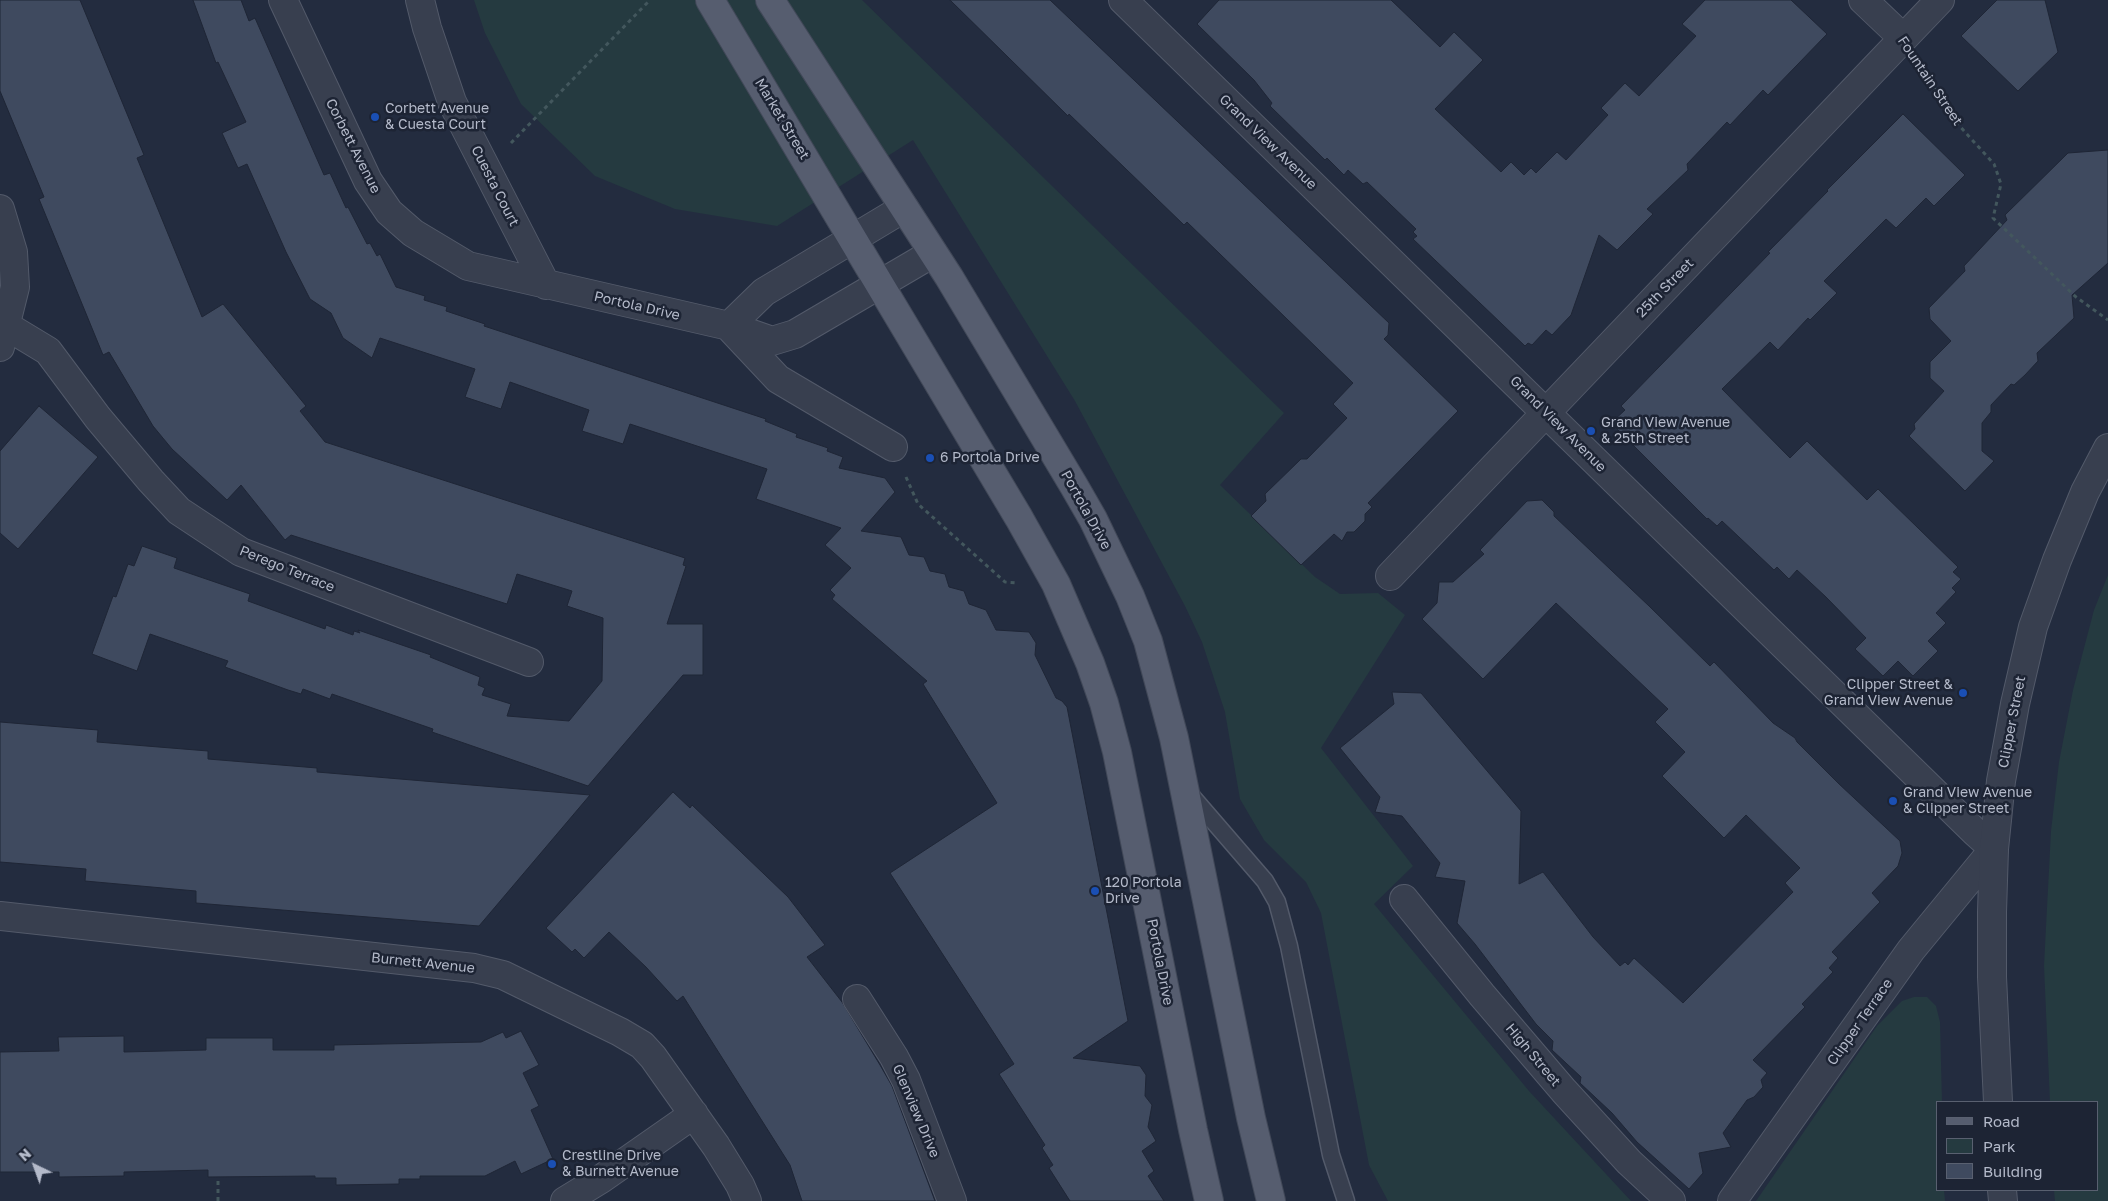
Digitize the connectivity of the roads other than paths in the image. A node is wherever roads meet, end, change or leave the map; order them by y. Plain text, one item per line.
1 (283, 0) edge
2 (420, 0) edge
3 (710, 0) edge
4 (770, 0) edge
5 (1122, 0) edge
6 (1864, 0) edge
7 (1940, 0) edge
8 (1903, 38) junction
9 (904, 208) junction
10 (0, 209) edge
11 (852, 239) junction
12 (933, 253) junction
13 (880, 284) junction
14 (546, 285) junction
15 (729, 326) junction
16 (3, 336) edge
17 (1546, 413) junction
18 (893, 447) road end
19 (2108, 448) edge
20 (1390, 576) dead end
21 (529, 662) dead end
22 (1186, 791) junction
23 (1994, 849) junction
24 (1404, 900) dead end
25 (0, 916) edge
26 (857, 999) dead end
27 (1998, 1101) edge
28 (694, 1114) junction
29 (565, 1201) edge
30 (747, 1201) edge
31 (952, 1201) edge
32 (1209, 1201) edge
33 (1271, 1201) edge
34 (1346, 1201) edge
35 (1671, 1201) edge
36 (1732, 1201) edge

1 - 14 street, Corbett Avenue
2 - 14 street, Cuesta Court
3 - 11 main road, Market Street
4 - 9 main road
5 - 17 street, Grand View Avenue
6 - 8 street, Fountain Street
7 - 8 street, 25th Street
8 - 17 street, 25th Street
9 - 11 street
9 - 12 main road, Portola Drive
10 - 16 street
11 - 13 main road, Portola Drive
11 - 15 street
12 - 13 street, Portola Drive
12 - 22 main road, Portola Drive
13 - 15 street, Portola Drive
13 - 32 main road, Portola Drive
14 - 15 street, Portola Drive
15 - 18 street
16 - 21 street, Perego Terrace
17 - 20 street, 25th Street
17 - 23 street, Grand View Avenue
19 - 23 street, Clipper Street
22 - 33 main road, Portola Drive
22 - 34 lane, Portola Drive
23 - 27 street, Clipper Street
23 - 36 street, Clipper Terrace
24 - 35 street, High Street
25 - 28 street, Burnett Avenue
26 - 31 street, Glenview Drive
28 - 29 street
28 - 30 street, Burnett Avenue

